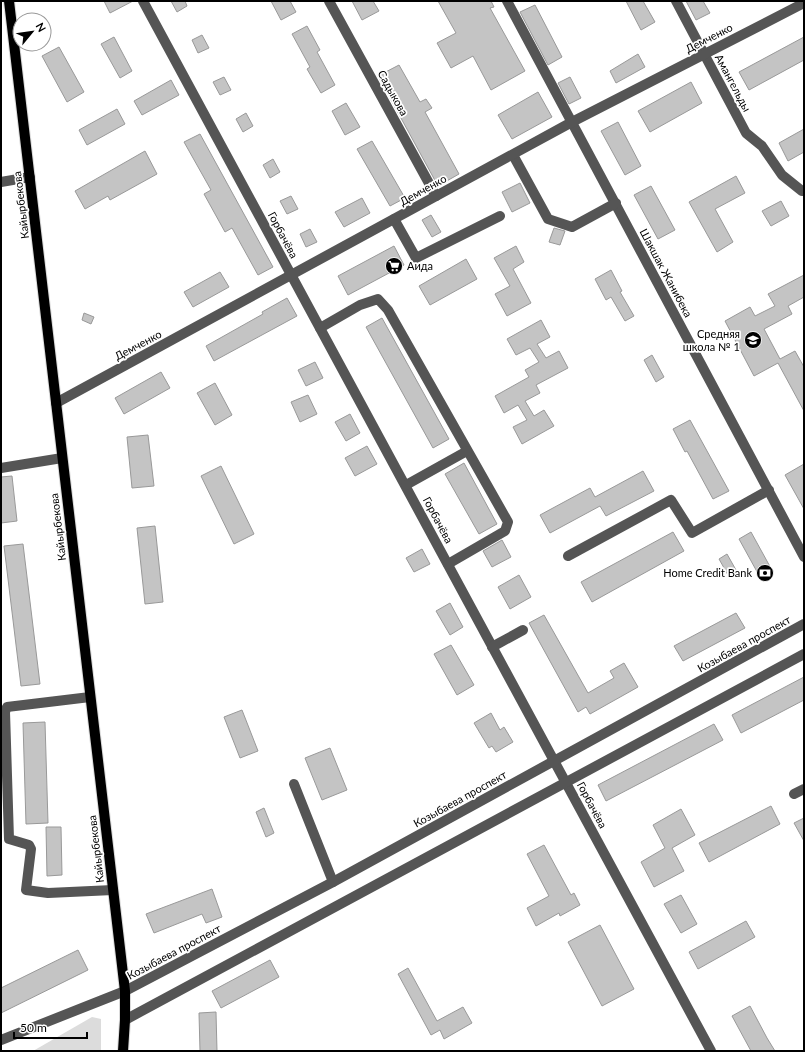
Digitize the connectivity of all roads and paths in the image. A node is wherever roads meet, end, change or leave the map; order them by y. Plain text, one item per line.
1 (9, 1) edge
2 (143, 1) edge
3 (329, 1) edge
4 (507, 1) edge
5 (676, 1) edge
6 (804, 3) edge
7 (704, 54) junction
8 (572, 122) junction
9 (513, 155) junction
10 (30, 177) junction
11 (1, 182) edge
12 (804, 191) edge
13 (436, 196) junction
14 (616, 203) junction
15 (500, 216) dead end
16 (394, 219) junction
17 (291, 276) junction
18 (320, 328) junction
19 (56, 403) junction
20 (467, 451) junction
21 (62, 458) junction
22 (1, 468) edge
23 (406, 485) junction
24 (769, 490) junction
25 (568, 556) dead end
26 (804, 557) edge
27 (448, 564) junction
28 (804, 624) edge
29 (524, 630) dead end
30 (492, 647) junction
31 (804, 654) edge
32 (90, 697) junction
33 (554, 762) junction
34 (566, 783) junction
35 (294, 784) dead end
36 (804, 789) edge
37 (794, 794) dead end
38 (333, 882) junction
39 (113, 890) junction
40 (124, 991) junction
41 (125, 1020) junction
42 (1, 1040) edge
43 (123, 1051) edge
44 (711, 1051) edge

1 - 10 main road, Кайырбекова
2 - 17 street, Горбачёва
3 - 13 street, Садыкова
4 - 8 street, Шакшак Жанибека
5 - 7 street, Амангельды
6 - 7 street, Демченко
7 - 8 street, Демченко
7 - 12 street, Амангельды
8 - 9 street, Демченко
8 - 14 street, Шакшак Жанибека
9 - 13 street, Демченко
9 - 14 street
10 - 11 street
10 - 19 main road, Кайырбекова
13 - 16 street, Демченко
14 - 24 street, Шакшак Жанибека
15 - 16 street
16 - 17 street, Демченко
17 - 18 street, Горбачёва
17 - 19 street, Демченко
18 - 20 street
18 - 23 street, Горбачёва
19 - 21 main road, Кайырбекова
20 - 23 street
20 - 27 street
21 - 22 street
21 - 32 main road, Кайырбекова
23 - 27 street, Горбачёва
24 - 25 street
24 - 26 street, Шакшак Жанибека
27 - 30 street, Горбачёва
28 - 33 street, Козыбаева проспект
29 - 30 street
30 - 33 street, Горбачёва
31 - 34 street
32 - 39 main road, Кайырбекова
32 - 39 street
33 - 34 street, Горбачёва
33 - 38 street, Козыбаева проспект
34 - 41 street
34 - 44 street, Горбачёва
35 - 38 street
36 - 37 street
38 - 40 street, Козыбаева проспект
39 - 40 main road, Кайырбекова
40 - 41 main road, Кайырбекова
40 - 42 street, Козыбаева проспект
41 - 43 main road, Кайырбекова

